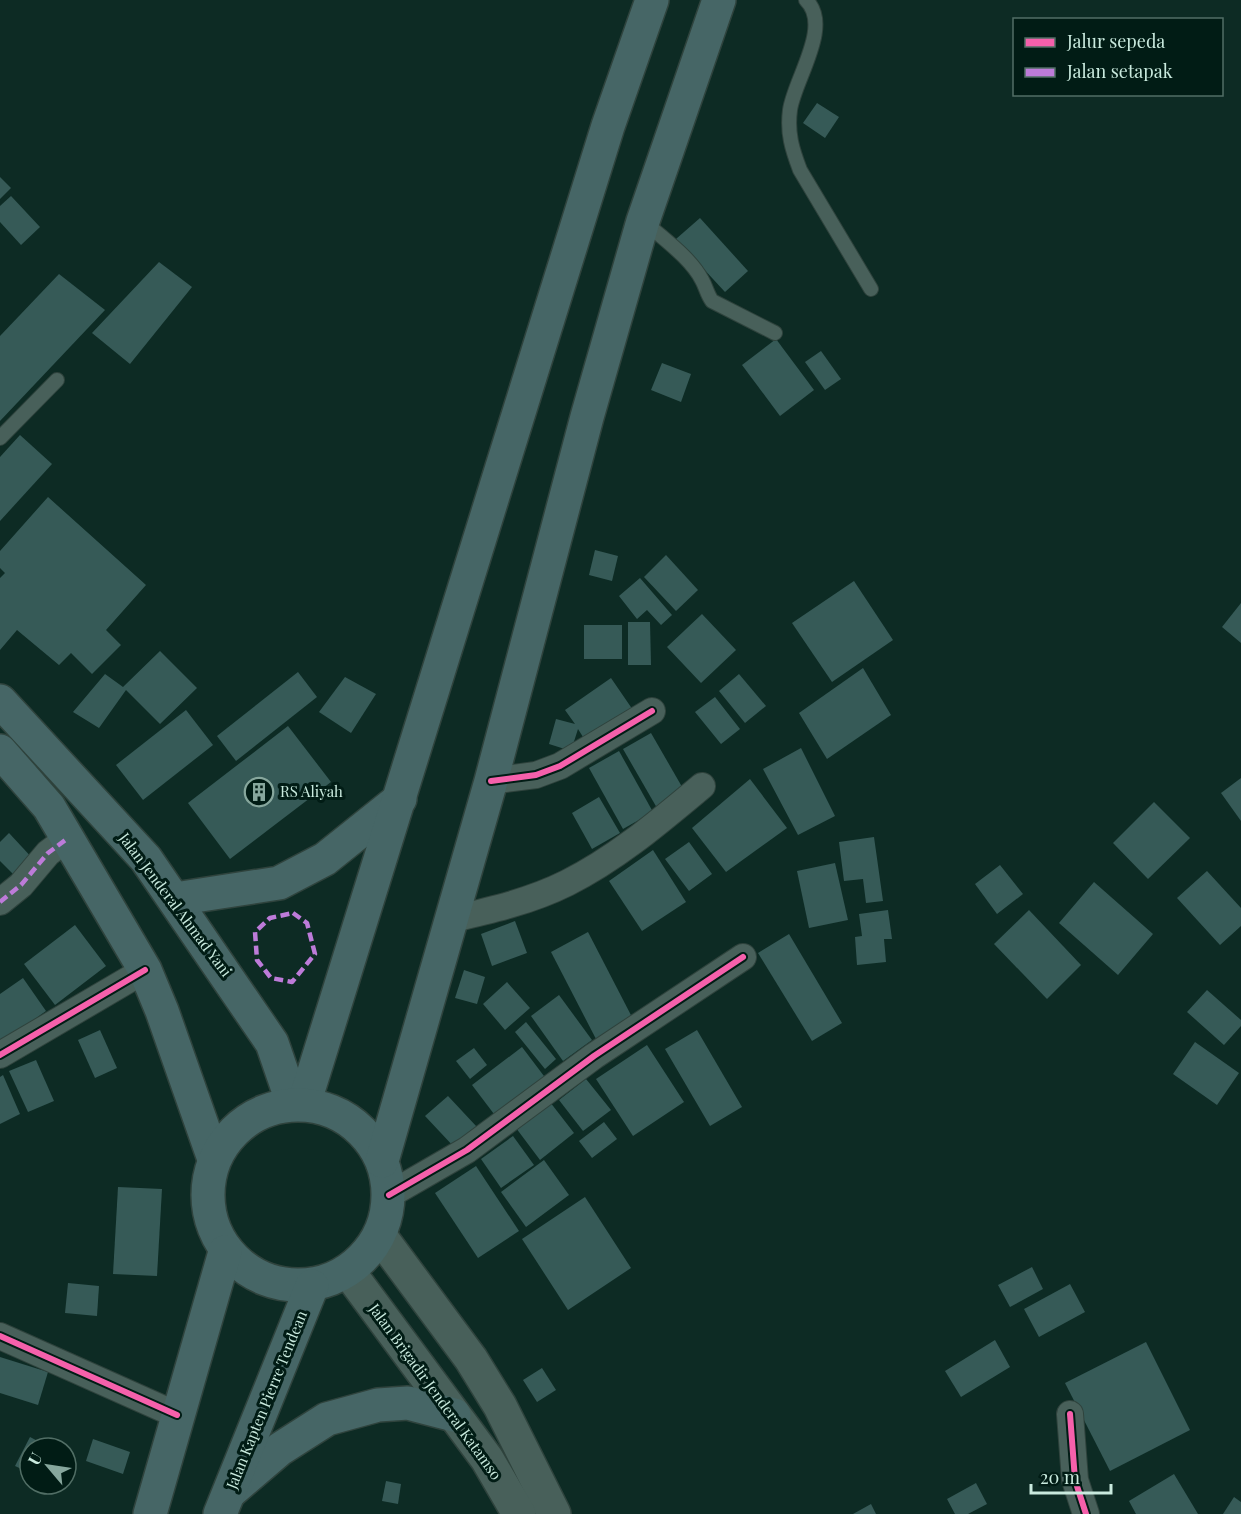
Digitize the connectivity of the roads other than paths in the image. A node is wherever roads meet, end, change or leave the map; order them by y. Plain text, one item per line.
1 (652, 0) edge
2 (719, 0) edge
3 (806, 0) edge
4 (643, 220) junction
5 (871, 289) dead end
6 (775, 333) dead end
7 (57, 380) dead end
8 (0, 438) edge
9 (0, 701) edge
10 (652, 711) dead end
11 (0, 751) edge
12 (491, 781) junction
13 (702, 786) dead end
14 (400, 799) junction
15 (68, 838) junction
16 (174, 899) junction
17 (0, 902) edge
18 (453, 919) junction
19 (743, 957) dead end
20 (145, 970) junction
21 (0, 1055) edge
22 (298, 1104) junction
23 (214, 1159) junction
24 (382, 1161) junction
25 (389, 1195) junction
26 (380, 1236) junction
27 (225, 1252) junction
28 (348, 1272) junction
29 (312, 1286) junction
30 (0, 1336) edge
31 (1070, 1414) dead end
32 (177, 1415) junction
33 (454, 1415) junction
34 (226, 1502) edge
35 (150, 1514) edge
36 (519, 1514) edge
37 (554, 1514) edge
38 (1086, 1514) edge

1 - 14 highway
2 - 4 highway
3 - 5 lane
4 - 6 lane
4 - 12 highway
7 - 8 lane
9 - 16 highway, Jalan Jenderal Ahmad Yani
10 - 12 street
11 - 15 highway
12 - 18 highway
13 - 18 street
14 - 16 highway
14 - 22 highway
15 - 17 street
15 - 20 highway
16 - 22 highway, Jalan Jenderal Ahmad Yani
18 - 24 highway
19 - 25 street
20 - 21 street
20 - 23 highway
22 - 23 highway
22 - 24 highway
23 - 27 highway
24 - 25 highway
25 - 26 highway
26 - 28 highway
26 - 37 main road
27 - 29 highway
27 - 32 highway
28 - 29 highway
28 - 33 main road, Jalan Brigadir Jenderal Katamso
29 - 34 highway, Jalan Kapten Pierre Tendean
30 - 32 street
31 - 38 street
32 - 35 highway
33 - 34 highway
33 - 36 main road, Jalan Brigadir Jenderal Katamso

